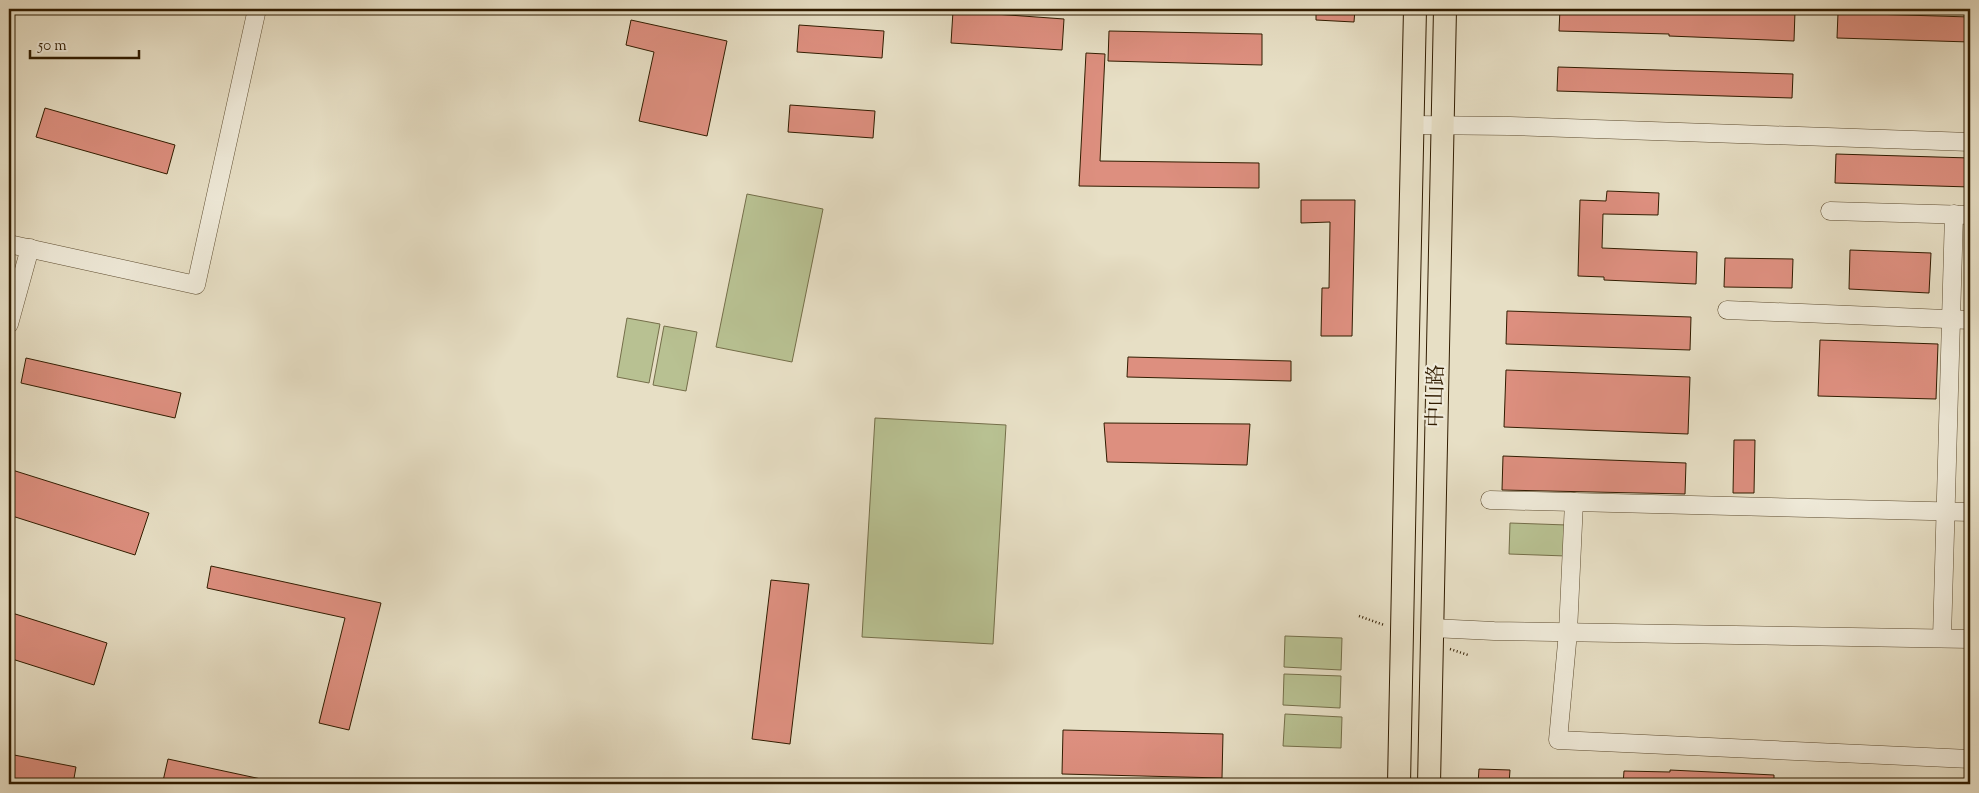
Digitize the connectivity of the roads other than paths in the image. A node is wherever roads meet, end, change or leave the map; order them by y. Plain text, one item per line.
1 (257, 9) edge
2 (1415, 9) edge
3 (1445, 9) edge
4 (1413, 125) junction
5 (1442, 125) junction
6 (1970, 142) edge
7 (1830, 211) dead end
8 (1962, 215) edge
9 (9, 244) edge
10 (30, 248) junction
11 (1728, 310) dead end
12 (1951, 319) junction
13 (1970, 320) edge
14 (9, 324) edge
15 (1490, 500) dead end
16 (1574, 502) junction
17 (1946, 510) junction
18 (1970, 512) edge
19 (1432, 628) junction
20 (1568, 632) junction
21 (1942, 638) junction
22 (1970, 639) edge
23 (1970, 758) edge
24 (1400, 784) edge
25 (1429, 784) edge

1 - 10 street
2 - 4 main road, 中山路
3 - 5 main road, 中山路
4 - 5 street
4 - 24 main road, 中山路
5 - 6 street
5 - 19 main road, 中山路
7 - 8 street
8 - 12 street
9 - 10 street
10 - 14 street
11 - 12 street
12 - 13 street
12 - 17 street
15 - 16 street
16 - 17 street
16 - 20 street
17 - 18 street
17 - 21 street
19 - 20 street
19 - 25 main road, 中山路
20 - 21 street
20 - 23 street
21 - 22 street

